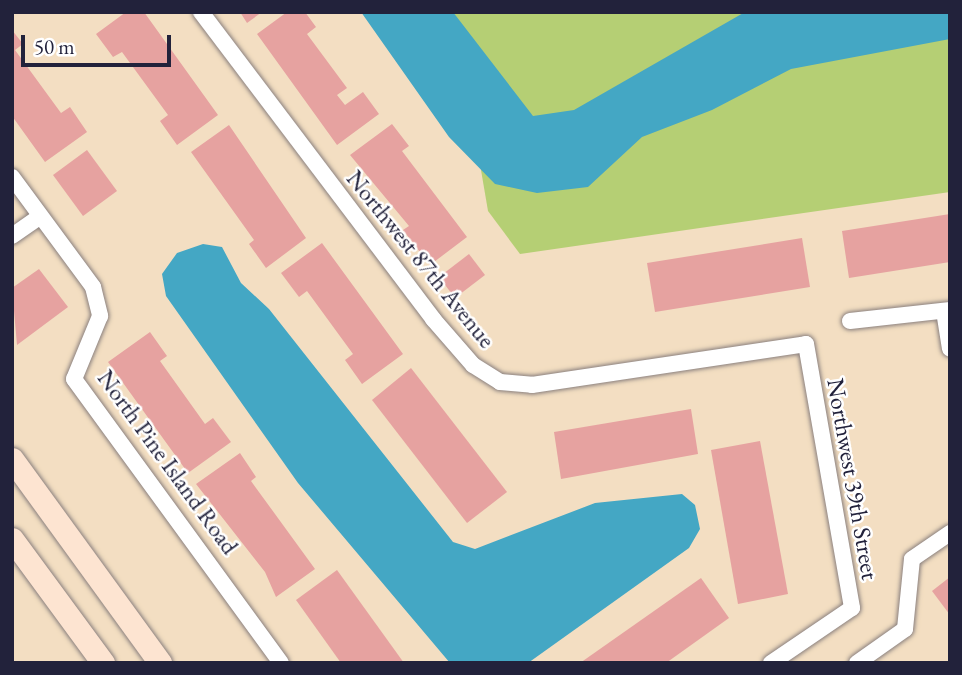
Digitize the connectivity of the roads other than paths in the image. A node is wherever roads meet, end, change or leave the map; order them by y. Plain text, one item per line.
1 (201, 12) edge
2 (12, 177) edge
3 (39, 217) junction
4 (12, 236) edge
5 (947, 311) edge
6 (850, 321) dead end
7 (806, 344) joint
8 (950, 349) edge
9 (12, 459) edge
10 (950, 533) edge
11 (12, 539) edge
12 (103, 663) edge
13 (160, 663) edge
14 (281, 663) edge
15 (771, 663) edge
16 (857, 663) edge

1 - 7 street, Northwest 87th Avenue
2 - 3 street, North Pine Island Road
3 - 4 street
3 - 14 street, North Pine Island Road
5 - 6 street
5 - 8 street
7 - 15 street, Northwest 39th Street
9 - 13 main road
10 - 16 street
11 - 12 main road

